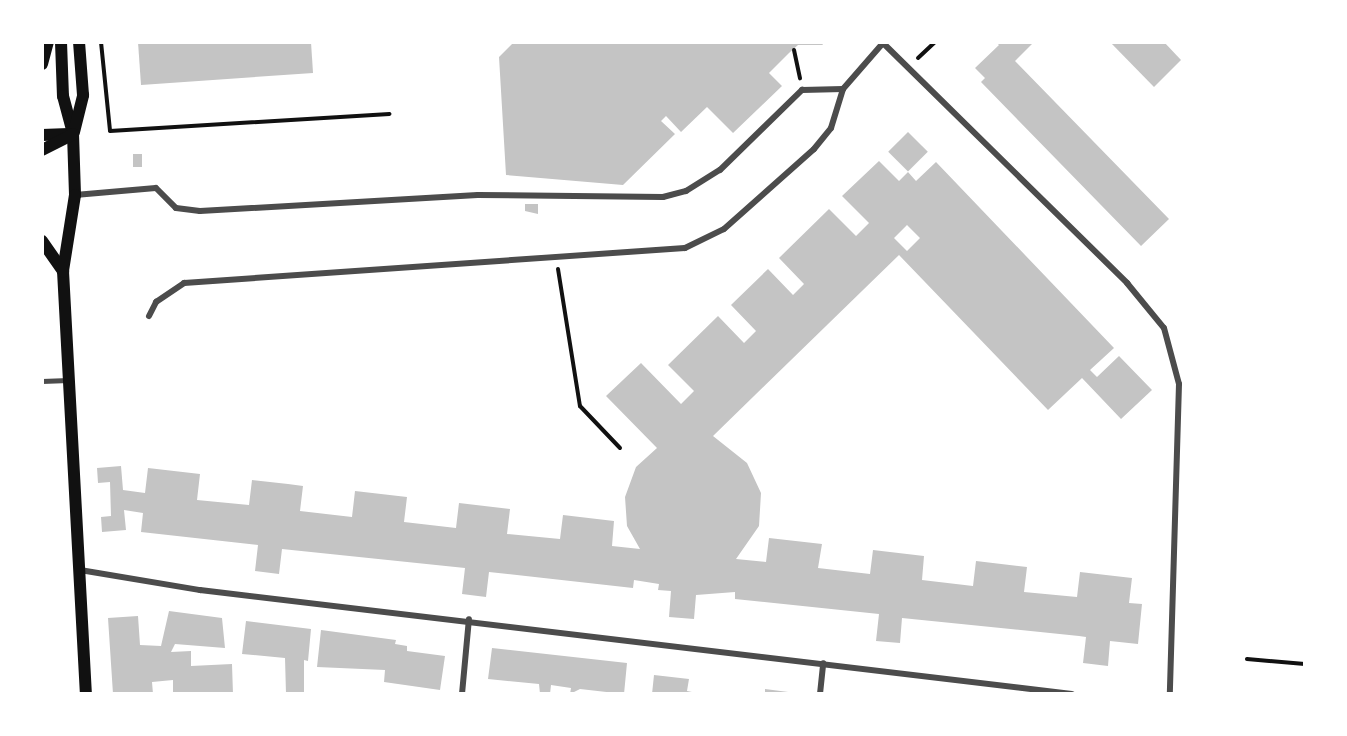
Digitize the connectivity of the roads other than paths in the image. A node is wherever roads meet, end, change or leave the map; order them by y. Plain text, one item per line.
1 (48, 42) edge
2 (61, 42) edge
3 (79, 42) edge
4 (882, 43) edge
5 (42, 64) edge
6 (843, 89) junction
7 (73, 134) junction
8 (42, 135) edge
9 (42, 150) edge
10 (75, 195) junction
11 (42, 241) edge
12 (63, 271) junction
13 (149, 316) dead end
14 (68, 380) junction
15 (42, 381) edge
16 (79, 570) junction
17 (469, 619) junction
18 (823, 663) junction
19 (86, 694) edge
20 (462, 694) edge
21 (820, 694) edge
22 (1072, 694) edge
23 (1170, 694) edge

1 - 5 main road
2 - 7 main road
3 - 7 main road
4 - 6 street
4 - 23 street
6 - 10 street
6 - 13 street
7 - 8 main road
7 - 9 main road
7 - 10 main road
10 - 12 main road
11 - 12 main road
12 - 14 main road
14 - 15 lane
14 - 16 main road
16 - 17 street
16 - 19 main road
17 - 18 street
17 - 20 street
18 - 21 street
18 - 22 street

